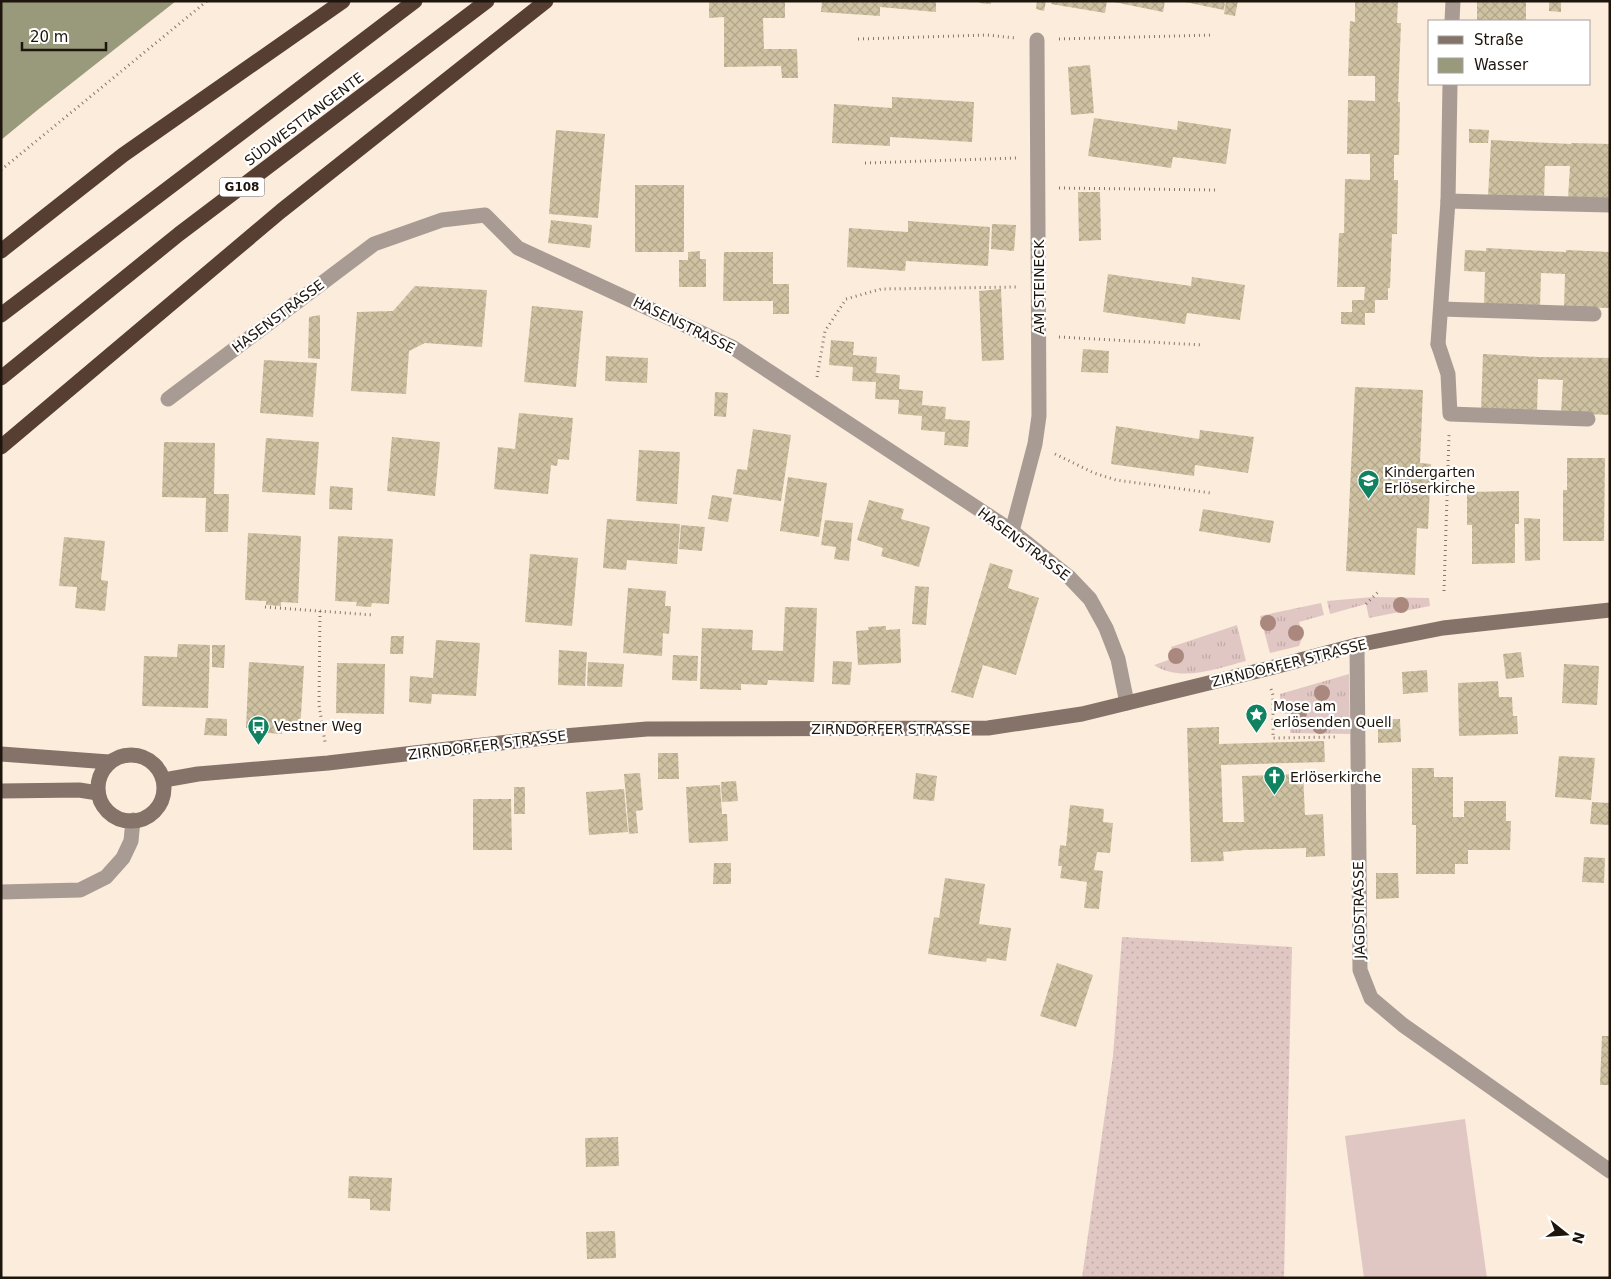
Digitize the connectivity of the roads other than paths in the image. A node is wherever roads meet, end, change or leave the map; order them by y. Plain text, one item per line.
1 (343, 1) edge
2 (415, 1) edge
3 (487, 1) edge
4 (546, 1) edge
5 (1453, 1) edge
6 (1452, 20) edge
7 (1037, 40) road end
8 (1450, 85) edge
9 (1448, 201) junction
10 (1610, 205) edge
11 (1, 251) edge
12 (1441, 309) junction
13 (1594, 314) dead end
14 (1, 315) edge
15 (1, 378) edge
16 (168, 399) dead end
17 (1588, 419) dead end
18 (1, 447) edge
19 (1012, 531) junction
20 (1610, 610) edge
21 (1357, 645) junction
22 (1127, 703) junction
23 (1, 754) edge
24 (109, 762) junction
25 (164, 780) junction
26 (1, 791) edge
27 (98, 793) junction
28 (133, 820) junction
29 (1, 892) edge
30 (1610, 1171) edge

1 - 11 highway
2 - 14 highway, SÜDWESTTANGENTE
3 - 15 highway, SÜDWESTTANGENTE / G108
4 - 18 highway
5 - 6 street
7 - 19 street, AM STEINECK
8 - 9 street
9 - 10 street
9 - 12 street
12 - 13 street
12 - 17 street
16 - 19 street, HASENSTRASSE
19 - 22 street, HASENSTRASSE
20 - 21 main road, ZIRNDORFER STRASSE
21 - 22 main road, ZIRNDORFER STRASSE
21 - 30 street, JAGDSTRASSE
22 - 25 main road, ZIRNDORFER STRASSE
23 - 24 main road
24 - 25 main road
24 - 27 main road
25 - 28 main road
26 - 27 main road
27 - 28 main road
28 - 29 street

